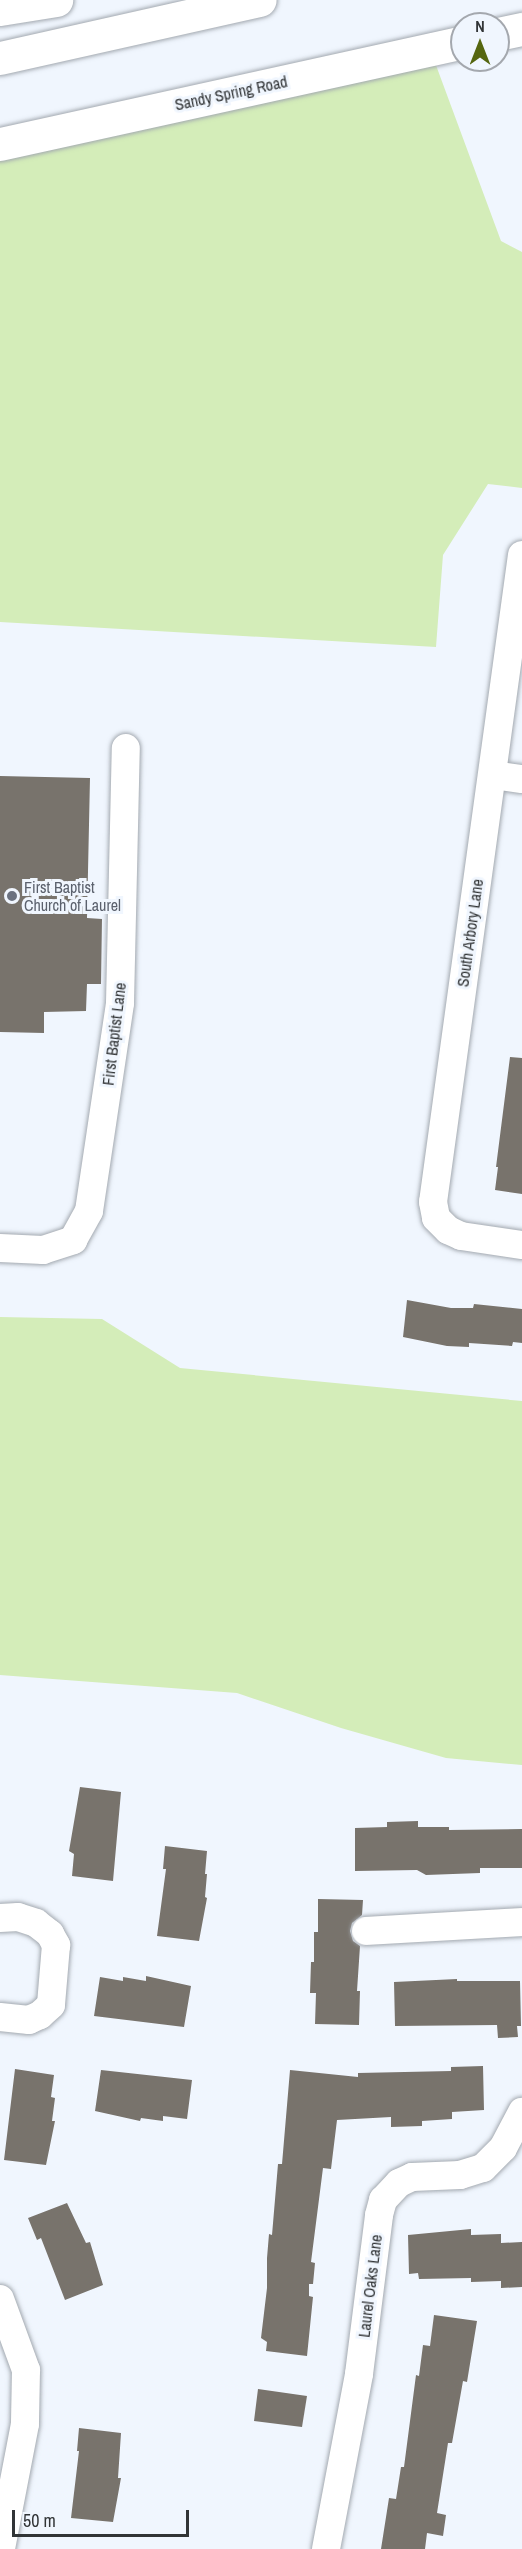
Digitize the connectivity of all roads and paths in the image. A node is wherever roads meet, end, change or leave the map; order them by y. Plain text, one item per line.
1 (56, 0) edge
2 (261, 0) edge
3 (0, 9) edge
4 (450, 45) edge
5 (0, 58) edge
6 (0, 144) edge
7 (522, 555) edge
8 (126, 748) dead end
9 (493, 775) junction
10 (522, 779) edge
11 (522, 1245) edge
12 (0, 1248) edge
13 (0, 1918) edge
14 (522, 1922) edge
15 (366, 1931) dead end
16 (0, 2017) edge
17 (522, 2112) edge
18 (0, 2299) edge
19 (1, 2549) edge
20 (326, 2549) edge

1 - 3 main road
2 - 5 main road
4 - 6 main road, Sandy Spring Road
7 - 9 street, South Arbory Lane
8 - 12 street, First Baptist Lane
9 - 10 street
9 - 11 street, South Arbory Lane
13 - 16 street
14 - 15 street
17 - 20 street, Laurel Oaks Lane
18 - 19 street

